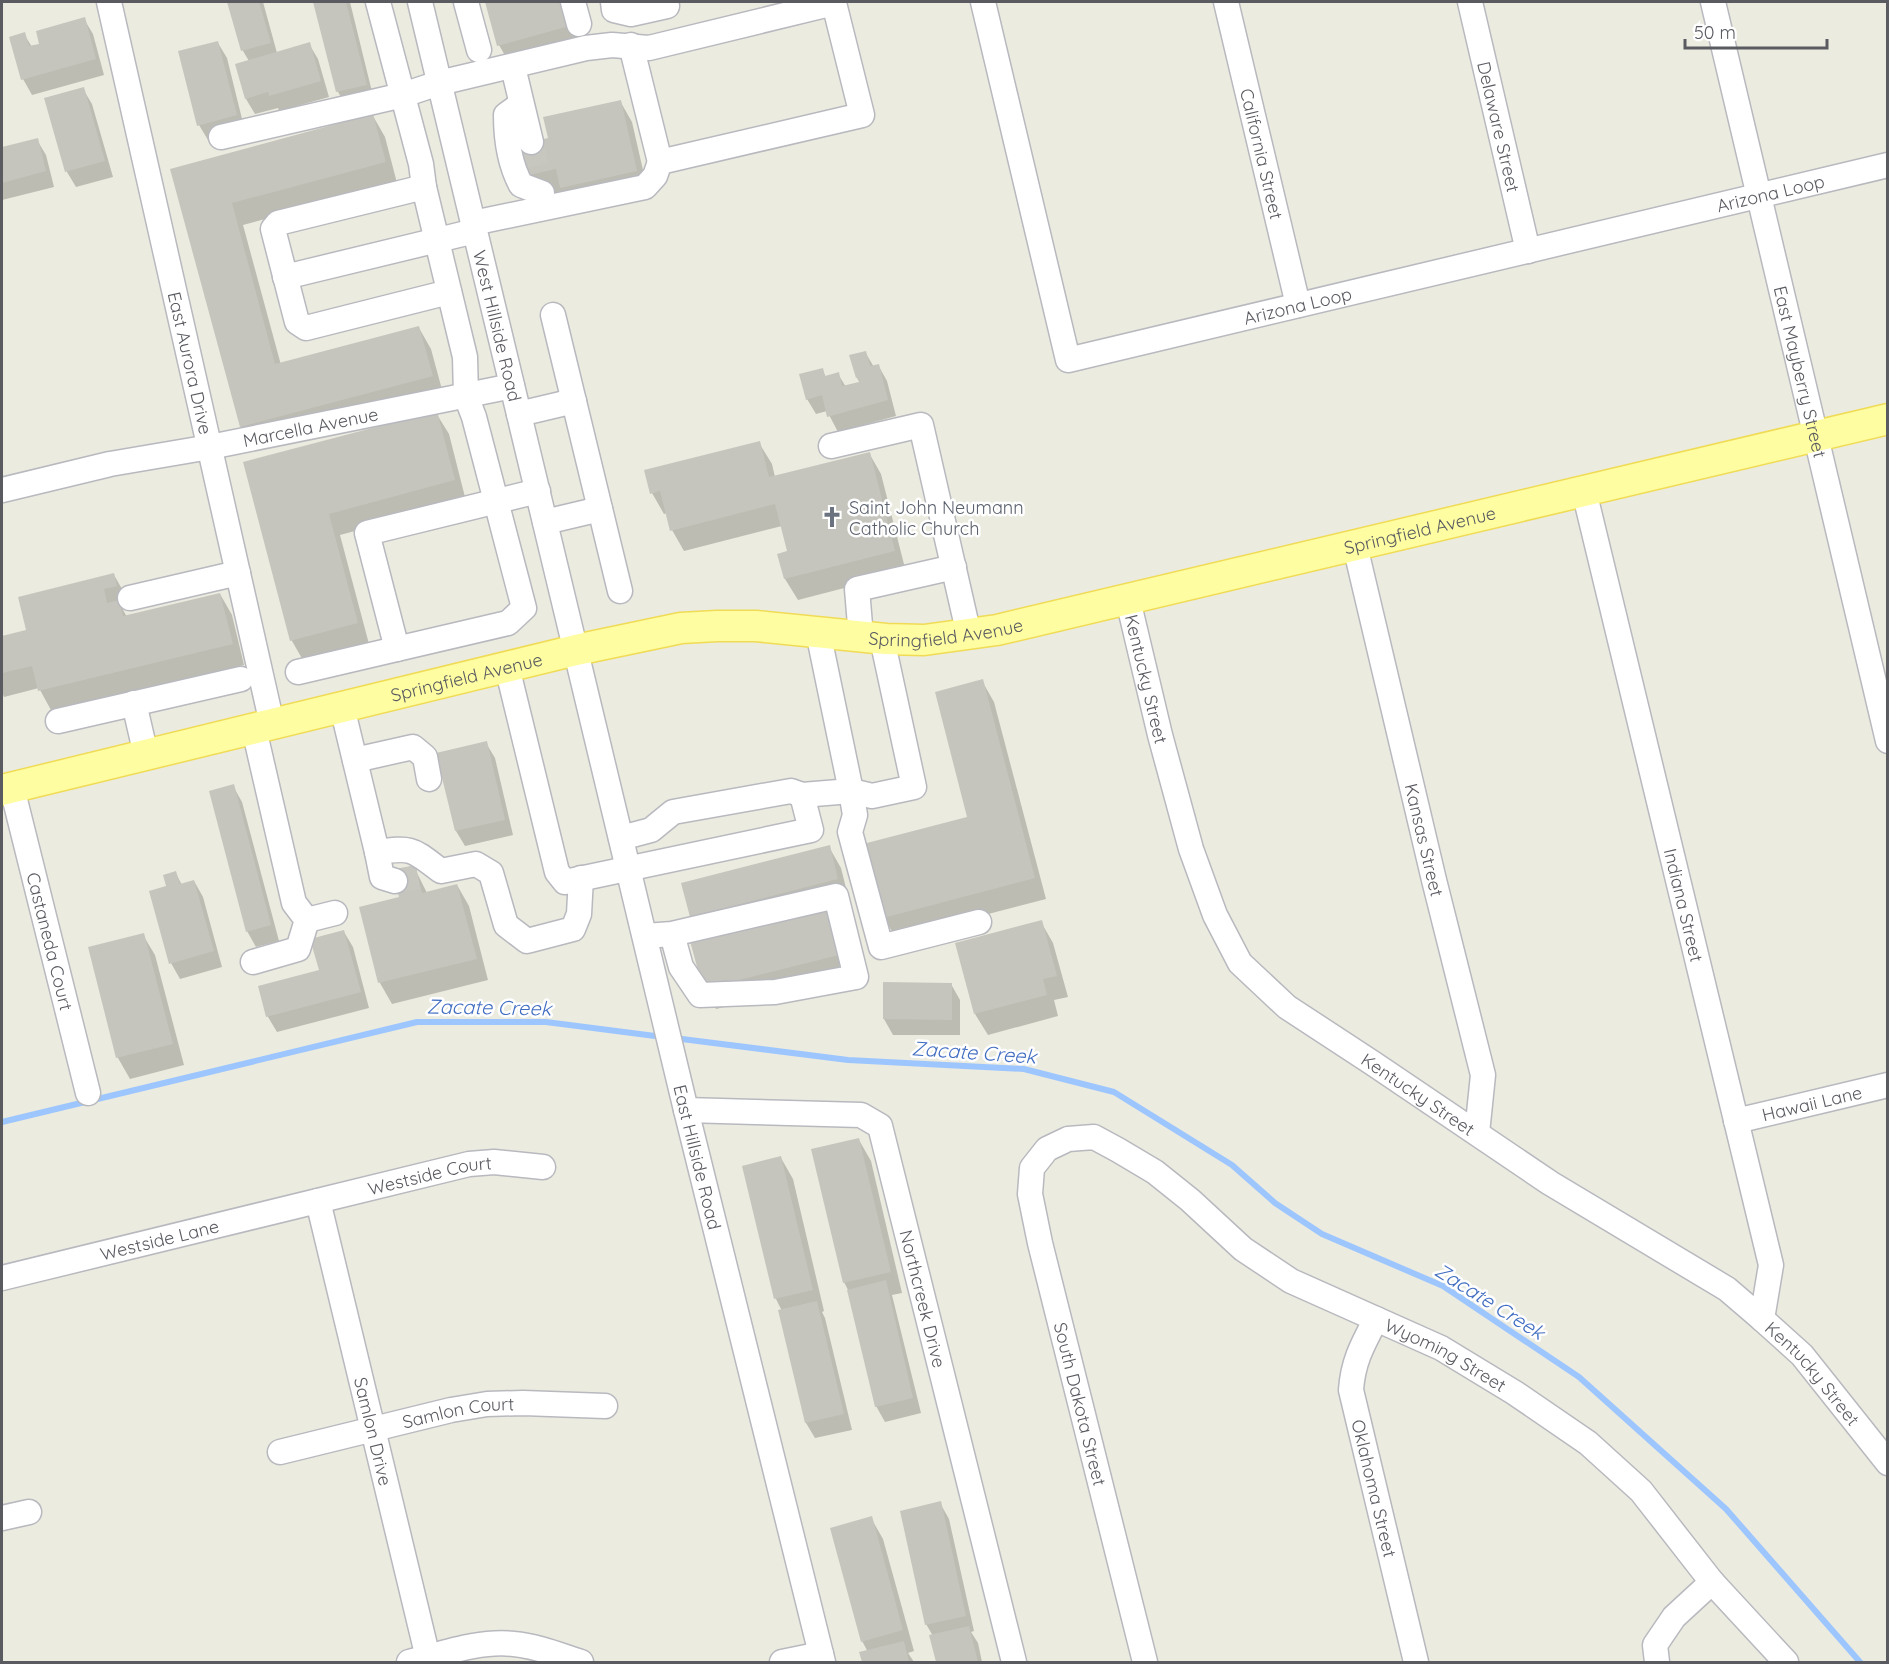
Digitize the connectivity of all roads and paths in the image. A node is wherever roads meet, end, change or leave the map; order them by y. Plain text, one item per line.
1 (109, 2) edge
2 (378, 2) edge
3 (420, 2) edge
4 (466, 2) edge
5 (613, 2) edge
6 (983, 2) edge
7 (1226, 2) edge
8 (1470, 2) edge
9 (1713, 2) edge
10 (666, 4) edge
11 (675, 41) junction
12 (631, 45) junction
13 (478, 50) dead end
14 (513, 67) junction
15 (439, 83) junction
16 (404, 95) junction
17 (521, 104) junction
18 (221, 137) dead end
19 (531, 142) tunnel mouth
20 (660, 162) junction
21 (1887, 165) edge
22 (424, 187) junction
23 (542, 192) junction
24 (1759, 196) junction
25 (474, 227) junction
26 (436, 239) junction
27 (1528, 250) junction
28 (285, 277) junction
29 (450, 292) junction
30 (1298, 305) junction
31 (553, 315) dead end
32 (512, 386) junction
33 (466, 396) junction
34 (574, 401) junction
35 (519, 414) junction
36 (1887, 419) edge
37 (1817, 436) junction
38 (831, 446) dead end
39 (210, 447) junction
40 (2, 490) edge
41 (538, 491) junction
42 (1584, 491) junction
43 (495, 500) junction
44 (600, 509) junction
45 (545, 522) junction
46 (1355, 546) junction
47 (954, 567) junction
48 (238, 573) junction
49 (620, 591) dead end
50 (130, 598) dead end
51 (1128, 600) junction
52 (818, 632) junction
53 (969, 635) junction
54 (871, 638) junction
55 (397, 649) junction
56 (576, 650) junction
57 (507, 667) junction
58 (298, 672) dead end
59 (241, 679) dead end
60 (134, 703) junction
61 (342, 707) junction
62 (58, 721) dead end
63 (263, 726) junction
64 (1887, 741) edge
65 (146, 755) junction
66 (355, 760) junction
67 (429, 779) dead end
68 (7, 789) edge
69 (852, 791) junction
70 (802, 795) junction
71 (621, 838) junction
72 (376, 852) junction
73 (629, 868) junction
74 (441, 871) junction
75 (581, 878) junction
76 (335, 913) dead end
77 (307, 920) junction
78 (979, 922) dead end
79 (672, 934) junction
80 (645, 936) junction
81 (253, 962) dead end
82 (1887, 1085) edge
83 (88, 1093) dead end
84 (686, 1110) junction
85 (1736, 1121) junction
86 (1477, 1133) junction
87 (1047, 1149) joint
88 (543, 1167) dead end
89 (318, 1201) junction
90 (2, 1278) edge
91 (1376, 1319) junction
92 (1762, 1319) junction
93 (605, 1406) dead end
94 (373, 1428) junction
95 (280, 1452) dead end
96 (1887, 1463) edge
97 (29, 1512) dead end
98 (2, 1518) edge
99 (1712, 1582) junction
100 (822, 1658) edge
101 (422, 1661) edge
102 (581, 1662) edge
103 (782, 1662) edge
104 (1014, 1662) edge
105 (1145, 1662) edge
106 (1416, 1662) edge
107 (1657, 1662) edge
108 (1786, 1662) edge

1 - 39 street, East Aurora Drive
2 - 16 street
3 - 15 street, West Hillside Road
4 - 13 street
5 - 10 street
6 - 30 street, Arizona Loop
7 - 30 street, California Street
8 - 27 street, Delaware Street
9 - 24 street, East Mayberry Street
10 - 11 street
11 - 12 street
11 - 20 street
12 - 14 street
12 - 20 street
14 - 15 street
14 - 17 street
15 - 16 street
15 - 25 street, West Hillside Road
16 - 18 street
16 - 22 street
17 - 19 street
17 - 23 street
20 - 23 street
21 - 24 street, Arizona Loop
22 - 26 street
22 - 28 street
23 - 25 street
24 - 27 street, Arizona Loop
24 - 37 street, East Mayberry Street
25 - 26 street
25 - 32 street, West Hillside Road
26 - 28 street
26 - 29 street
27 - 30 street, Arizona Loop
28 - 29 street
29 - 33 street
31 - 34 street
32 - 33 street, Marcella Avenue
32 - 35 street, West Hillside Road
33 - 39 street, Marcella Avenue
33 - 43 street
34 - 35 street
34 - 44 street
35 - 41 street, West Hillside Road
36 - 37 main road, Springfield Avenue
37 - 42 main road, Springfield Avenue
37 - 64 street, East Mayberry Street
38 - 47 street
39 - 40 street, Marcella Avenue
39 - 48 street, East Aurora Drive
41 - 43 street
41 - 45 street, West Hillside Road
42 - 46 main road, Springfield Avenue
42 - 85 street, Indiana Street
43 - 55 street
43 - 55 street
44 - 45 street
44 - 49 street
45 - 56 street, West Hillside Road
46 - 51 main road, Springfield Avenue
46 - 86 street, Kansas Street
47 - 53 street
47 - 54 street
48 - 50 street
48 - 63 street, East Aurora Drive
51 - 53 main road, Springfield Avenue
51 - 86 street, Kentucky Street
52 - 54 main road, Springfield Avenue
52 - 56 main road, Springfield Avenue
52 - 69 street
53 - 54 main road, Springfield Avenue
54 - 69 street
55 - 58 street
56 - 57 main road, Springfield Avenue
56 - 71 street, East Hillside Road
57 - 61 main road, Springfield Avenue
57 - 75 street
59 - 60 street
60 - 62 street
60 - 65 street
61 - 63 main road, Springfield Avenue
61 - 66 street
63 - 65 main road, Springfield Avenue
63 - 77 street, East Aurora Drive
65 - 68 main road, Springfield Avenue
66 - 67 street
66 - 72 street
68 - 83 street, Castaneda Court
69 - 70 street
69 - 78 street
70 - 71 street
70 - 73 street
71 - 73 street, East Hillside Road
72 - 74 street
72 - 74 street
73 - 75 street
73 - 80 street, East Hillside Road
74 - 75 street
76 - 77 street
77 - 81 street
79 - 79 street
79 - 80 street
80 - 84 street, East Hillside Road
82 - 85 street, Hawaii Lane
84 - 100 street, East Hillside Road
84 - 104 street, Northcreek Drive
85 - 92 street, Indiana Street
86 - 92 street, Kentucky Street
87 - 91 street, Wyoming Street
87 - 105 street, South Dakota Street
88 - 89 street, Westside Court
89 - 90 street, Westside Lane
89 - 94 street, Samlon Drive
91 - 99 street, Wyoming Street
91 - 106 street, Oklahoma Street
92 - 96 street, Kentucky Street
93 - 94 street, Samlon Court
94 - 95 street, Samlon Court
94 - 101 street, Samlon Drive
97 - 98 street
99 - 107 street
99 - 108 street, Wyoming Street
100 - 103 street
101 - 102 street

